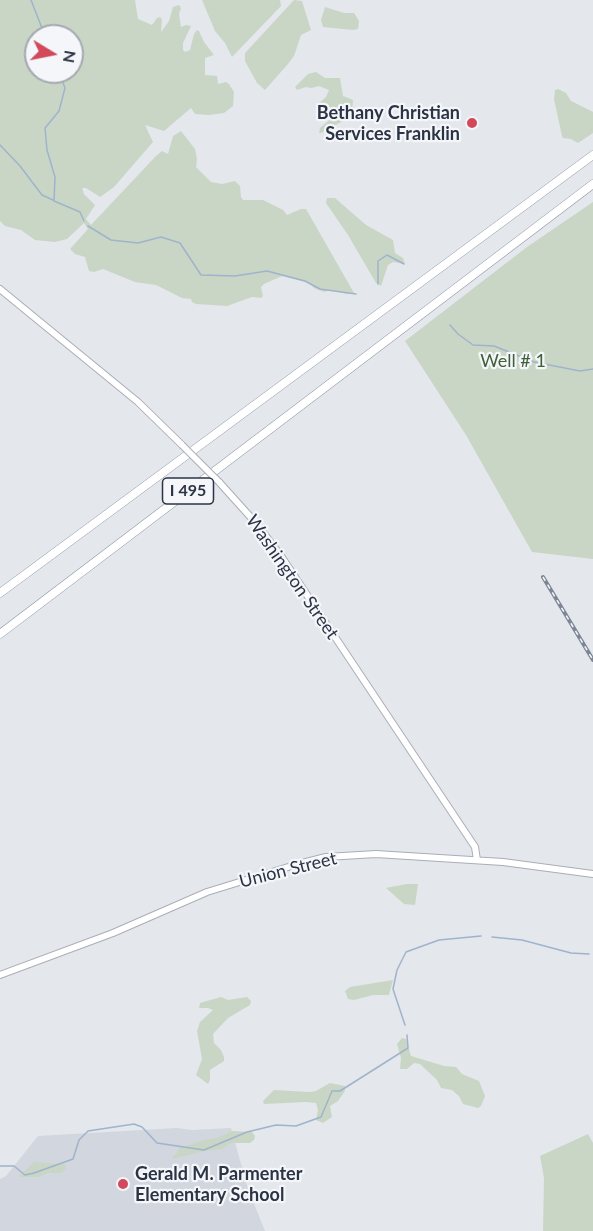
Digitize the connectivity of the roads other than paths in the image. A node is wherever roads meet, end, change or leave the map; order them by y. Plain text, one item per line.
1 (593, 155) edge
2 (593, 184) edge
3 (0, 289) edge
4 (0, 593) edge
5 (0, 634) edge
6 (477, 860) junction
7 (593, 874) edge
8 (0, 975) edge

1 - 4 highway, I 495
2 - 5 highway, I 495
3 - 6 main road, Washington Street, bridge
6 - 7 main road, Union Street
6 - 8 main road, Union Street

